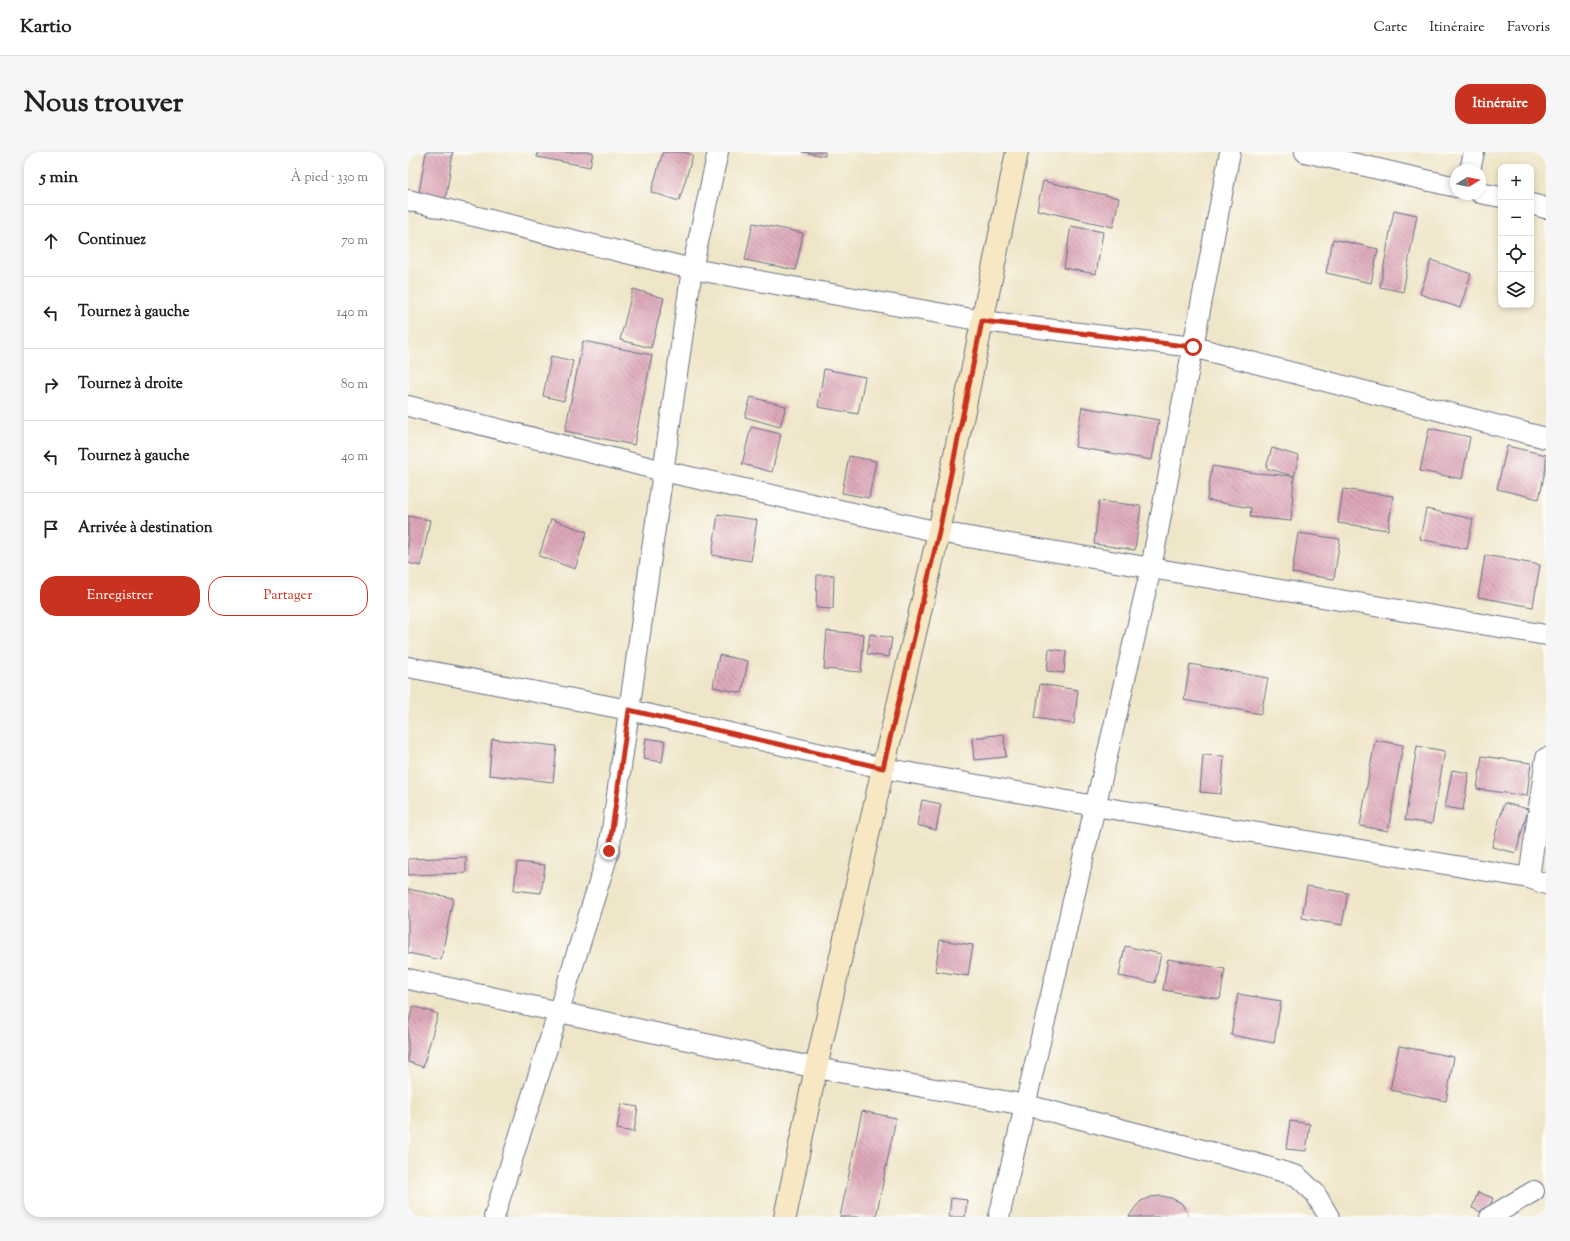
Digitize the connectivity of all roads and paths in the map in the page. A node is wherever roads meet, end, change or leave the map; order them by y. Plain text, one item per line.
1 (718, 152) edge
2 (1017, 152) edge
3 (1230, 152) edge
4 (1304, 152) edge
5 (1474, 152) edge
6 (1471, 164) edge
7 (1450, 186) edge
8 (1486, 193) edge
9 (1498, 196) edge
10 (408, 200) edge
11 (1534, 205) edge
12 (1546, 208) edge
13 (692, 269) junction
14 (982, 321) junction
15 (1193, 347) junction
16 (408, 406) edge
17 (1546, 438) edge
18 (663, 471) junction
19 (939, 532) junction
20 (1151, 568) junction
21 (1546, 635) edge
22 (408, 667) edge
23 (629, 710) junction
24 (1546, 758) edge
25 (883, 768) junction
26 (1095, 806) junction
27 (1538, 881) edge
28 (408, 979) edge
29 (558, 1011) junction
30 (816, 1068) junction
31 (1026, 1105) junction
32 (1534, 1190) dead end
33 (494, 1217) edge
34 (785, 1217) edge
35 (999, 1217) edge
36 (1329, 1217) edge
37 (1490, 1217) edge

1 - 13 street
2 - 14 street
3 - 15 street
4 - 7 street
5 - 6 street
8 - 9 street
10 - 13 street
11 - 12 street
13 - 14 street
13 - 18 street
14 - 15 street
14 - 19 street
15 - 17 street
15 - 20 street
16 - 18 street
18 - 19 street
18 - 23 street
19 - 20 street
19 - 25 street
20 - 21 street
20 - 26 street
22 - 23 street
23 - 25 street
23 - 29 street
24 - 27 street
25 - 26 street
25 - 30 street
26 - 27 street
26 - 31 street
28 - 29 street
29 - 30 street
29 - 33 street
30 - 31 street
30 - 34 street
31 - 35 street
31 - 36 street
32 - 37 street

